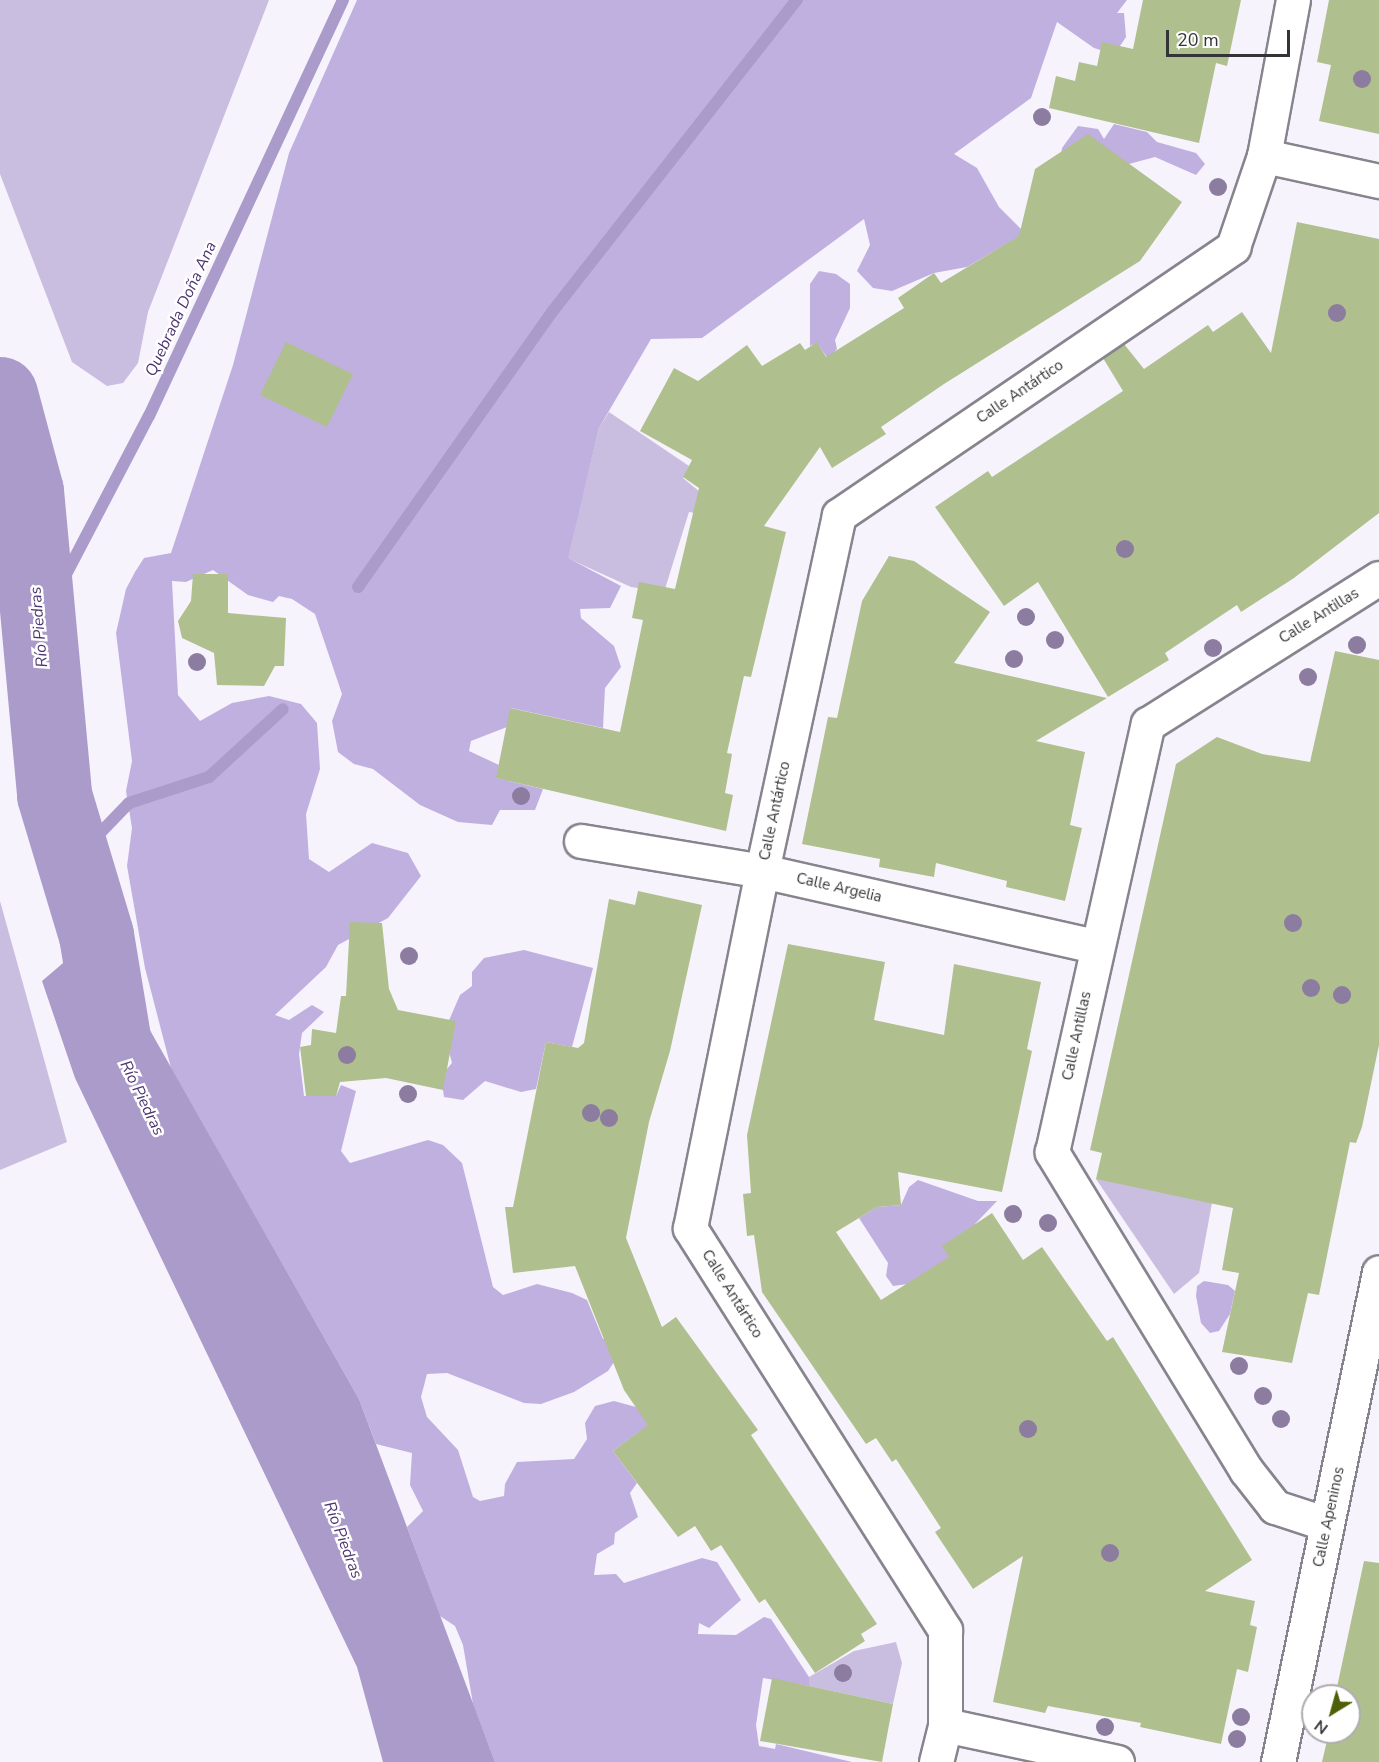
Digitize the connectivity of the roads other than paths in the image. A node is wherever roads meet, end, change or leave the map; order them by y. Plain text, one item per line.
1 (1293, 0) edge
2 (1264, 156) junction
3 (1379, 181) edge
4 (1379, 578) edge
5 (581, 841) dead end
6 (762, 871) junction
7 (1095, 946) junction
8 (1379, 1272) edge
9 (1327, 1524) junction
10 (945, 1725) junction
11 (936, 1762) edge
12 (1117, 1762) edge
13 (1278, 1762) edge

1 - 2 street, Calle Antártico
2 - 3 street
2 - 6 street, Calle Antártico
4 - 7 street, Calle Antillas
5 - 6 street, Calle Argelia
6 - 7 street, Calle Argelia
6 - 10 street, Calle Antártico
7 - 9 street, Calle Antillas
8 - 9 street, Calle Apeninos
9 - 13 street, Calle Apeninos
10 - 11 street, Calle Antártico
10 - 12 street

